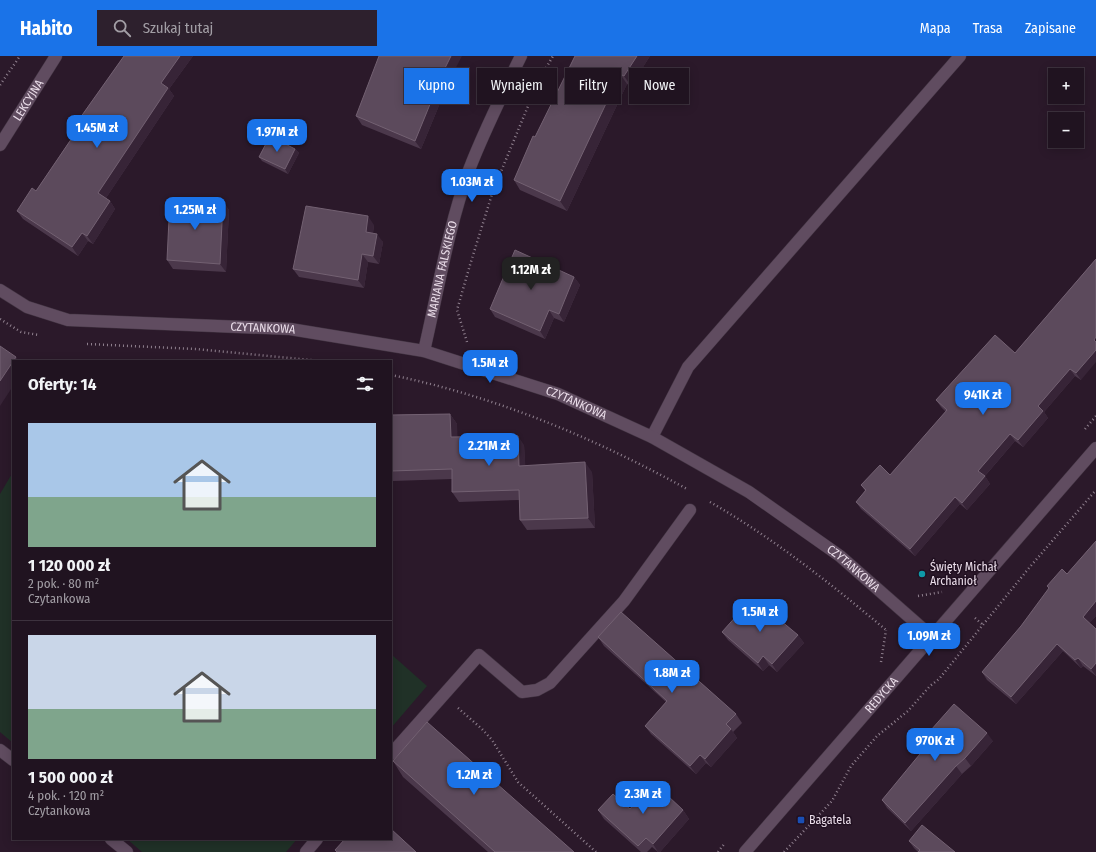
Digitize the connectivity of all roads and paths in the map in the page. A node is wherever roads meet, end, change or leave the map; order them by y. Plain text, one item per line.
1 (20, 56) edge
2 (56, 56) edge
3 (521, 56) edge
4 (553, 56) edge
5 (960, 56) edge
6 (0, 85) edge
7 (0, 145) edge
8 (0, 290) edge
9 (457, 310) dead end
10 (424, 351) junction
11 (392, 375) edge
12 (652, 437) junction
13 (1096, 448) edge
14 (1096, 490) edge
15 (692, 492) dead end
16 (705, 499) dead end
17 (690, 510) dead end
18 (944, 592) dead end
19 (914, 596) dead end
20 (886, 630) dead end
21 (931, 636) junction
22 (456, 707) dead end
23 (0, 750) edge
24 (392, 753) edge
25 (12, 759) edge
26 (112, 840) edge
27 (316, 840) edge
28 (127, 852) edge
29 (306, 852) edge
30 (596, 852) edge
31 (745, 852) edge
32 (784, 852) edge

1 - 6 path
2 - 7 street, LEKCYJNA
3 - 10 street, MARIANA FALSKIEGO
4 - 9 path
5 - 12 street
8 - 10 street, CZYTANKOWA
10 - 12 street, CZYTANKOWA
11 - 15 path
12 - 21 street, CZYTANKOWA
13 - 21 street, REDYCKA
14 - 32 path
16 - 20 path
17 - 24 street
18 - 19 path
21 - 31 street, REDYCKA
22 - 30 path
23 - 25 street
26 - 28 street
27 - 29 street

